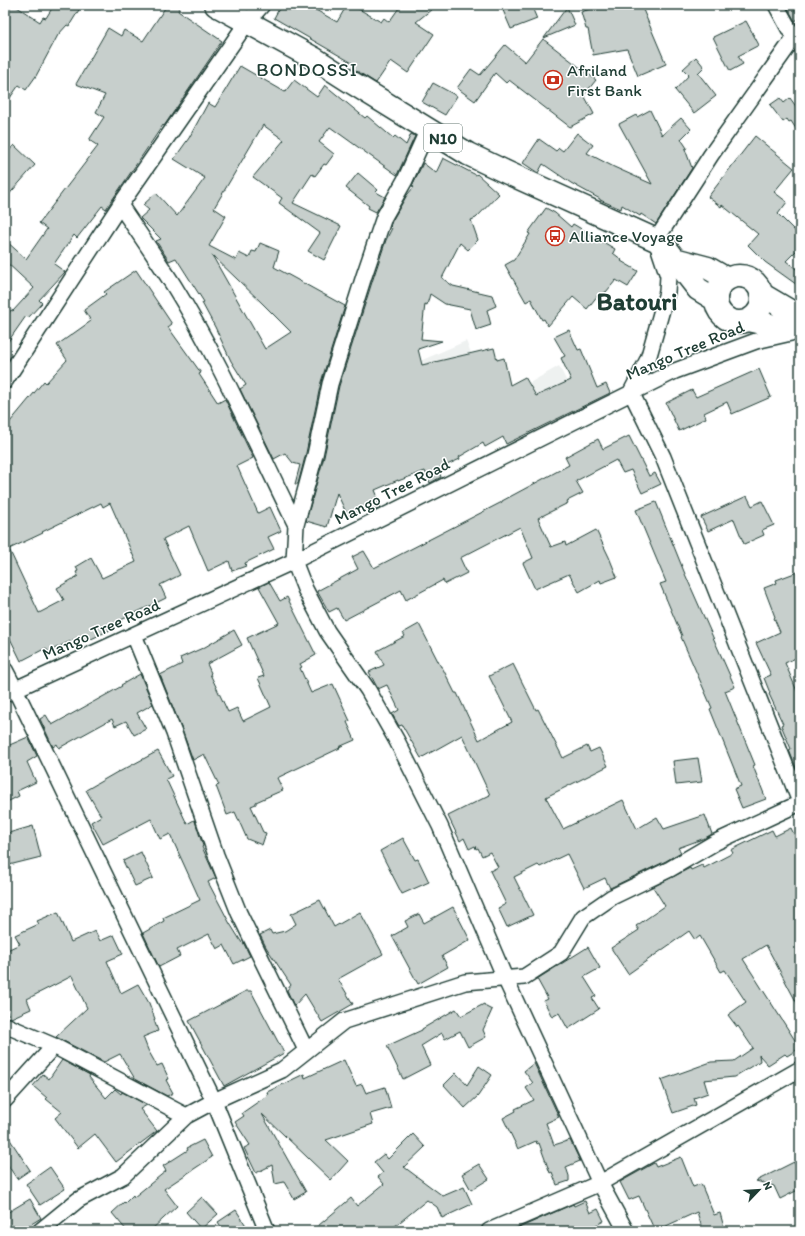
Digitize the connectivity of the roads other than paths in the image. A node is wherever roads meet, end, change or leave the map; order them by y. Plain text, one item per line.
1 (216, 5) edge
2 (262, 5) edge
3 (776, 5) edge
4 (248, 21) junction
5 (797, 35) edge
6 (428, 130) junction
7 (120, 205) junction
8 (656, 240) junction
9 (674, 259) junction
10 (727, 278) junction
11 (761, 294) junction
12 (716, 300) junction
13 (800, 316) edge
14 (748, 320) junction
15 (800, 323) edge
16 (800, 333) edge
17 (5, 381) edge
18 (631, 392) junction
19 (296, 525) junction
20 (294, 561) junction
21 (134, 636) junction
22 (5, 670) edge
23 (10, 691) edge
24 (799, 796) edge
25 (506, 978) junction
26 (5, 1025) edge
27 (54, 1046) junction
28 (306, 1050) junction
29 (800, 1069) edge
30 (5, 1100) edge
31 (214, 1101) junction
32 (186, 1116) junction
33 (600, 1183) junction
34 (40, 1231) edge
35 (267, 1231) edge
36 (489, 1231) edge
37 (626, 1231) edge

1 - 4 highway, N10
2 - 4 street
3 - 5 street
4 - 6 highway, N10
4 - 7 street
5 - 8 street
6 - 8 highway, N10
6 - 19 street
7 - 17 street
7 - 19 street
8 - 9 highway, N10
8 - 18 street
9 - 10 highway
9 - 12 highway, N10
10 - 11 highway
10 - 12 highway
11 - 13 highway
11 - 14 highway
12 - 14 highway
14 - 15 highway
16 - 18 street, Mango Tree Road
18 - 20 street, Mango Tree Road
18 - 24 street
19 - 20 street
20 - 21 street, Mango Tree Road
20 - 25 street
21 - 23 street, Mango Tree Road
21 - 28 street
22 - 23 street
23 - 31 street
24 - 25 street
25 - 28 street
25 - 33 street
26 - 27 street
27 - 30 street
27 - 32 street
28 - 31 street
29 - 33 street
31 - 32 street
31 - 35 street
32 - 34 street
33 - 36 street
33 - 37 street

